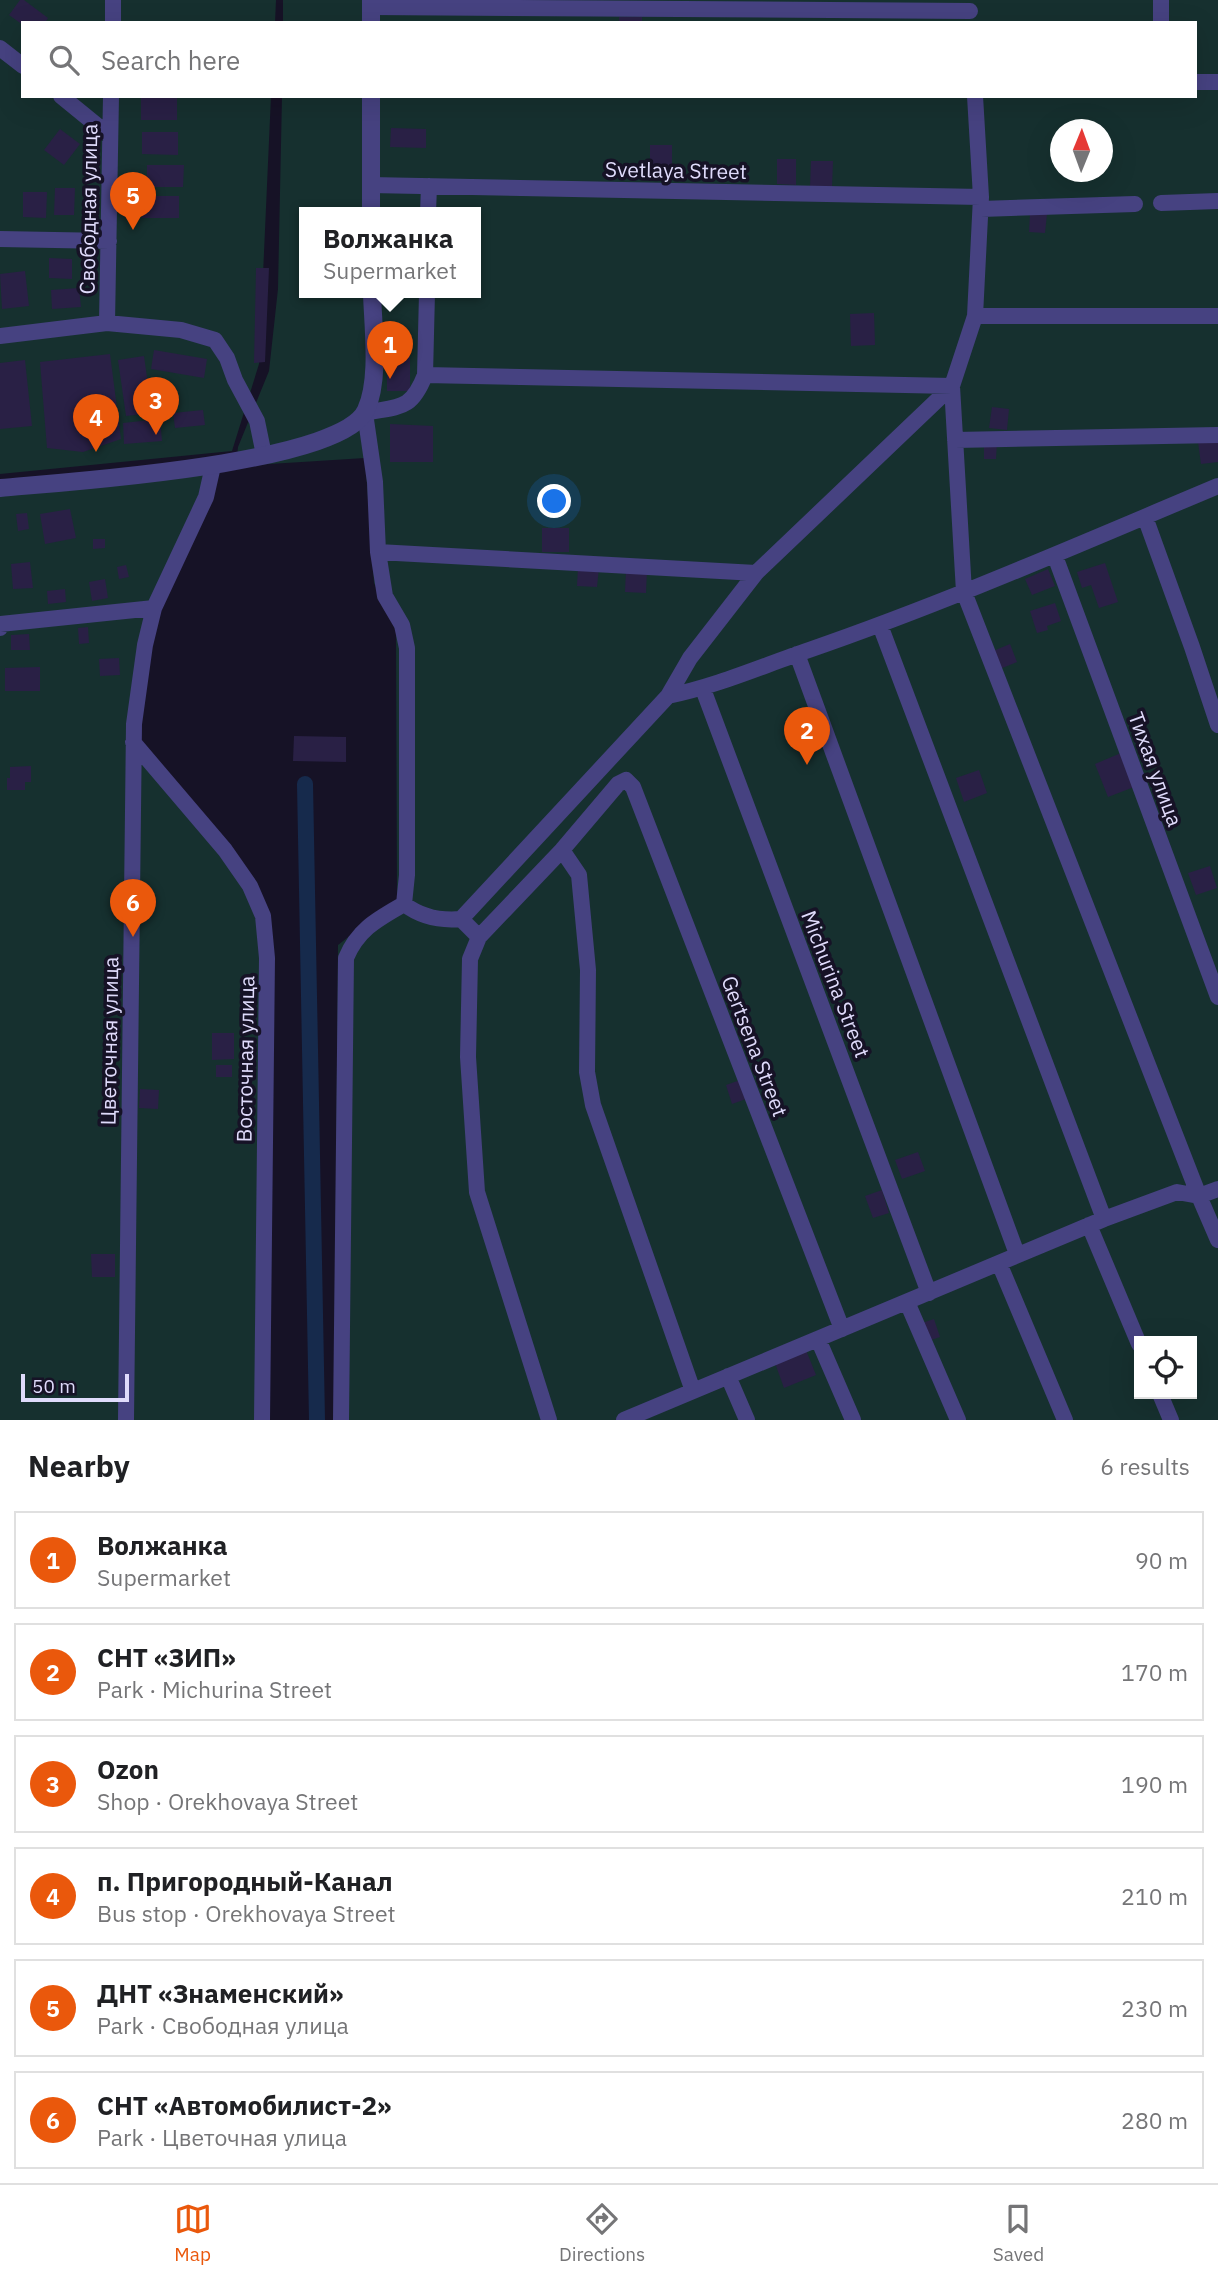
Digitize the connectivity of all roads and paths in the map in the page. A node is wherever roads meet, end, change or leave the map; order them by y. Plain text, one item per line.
1 (113, 0) edge
2 (1161, 0) edge
3 (371, 10) edge
4 (970, 11) edge
5 (113, 21) edge
6 (1161, 21) edge
7 (0, 48) edge
8 (21, 64) edge
9 (1197, 82) edge
10 (1218, 82) edge
11 (64, 98) edge
12 (111, 98) edge
13 (371, 98) edge
14 (975, 98) edge
15 (110, 135) junction
16 (370, 185) junction
17 (429, 186) junction
18 (1218, 201) edge
19 (981, 203) junction
20 (1161, 203) dead end
21 (1135, 204) dead end
22 (371, 207) edge
23 (428, 207) edge
24 (0, 239) edge
25 (109, 241) junction
26 (372, 298) edge
27 (426, 298) edge
28 (975, 316) junction
29 (1218, 316) edge
30 (107, 323) junction
31 (0, 336) edge
32 (425, 375) junction
33 (952, 386) junction
34 (365, 413) junction
35 (1218, 435) edge
36 (955, 440) junction
37 (264, 455) junction
38 (213, 466) junction
39 (1218, 486) edge
40 (0, 488) edge
41 (1145, 517) junction
42 (378, 552) junction
43 (1055, 556) junction
44 (756, 573) junction
45 (964, 592) junction
46 (154, 608) junction
47 (880, 625) junction
48 (0, 626) edge
49 (797, 654) junction
50 (703, 689) junction
51 (668, 696) junction
52 (1218, 725) edge
53 (133, 742) junction
54 (562, 849) junction
55 (404, 904) junction
56 (461, 919) junction
57 (479, 937) junction
58 (1218, 997) edge
59 (1218, 1189) edge
60 (1199, 1196) junction
61 (1096, 1222) junction
62 (1218, 1240) edge
63 (1017, 1254) junction
64 (999, 1263) junction
65 (929, 1293) junction
66 (907, 1302) junction
67 (842, 1329) junction
68 (1136, 1336) edge
69 (818, 1339) junction
70 (728, 1376) junction
71 (693, 1391) junction
72 (1162, 1399) edge
73 (632, 1418) edge
74 (126, 1420) edge
75 (262, 1420) edge
76 (341, 1420) edge
77 (549, 1420) edge
78 (747, 1420) edge
79 (853, 1420) edge
80 (958, 1420) edge
81 (1065, 1420) edge
82 (1171, 1420) edge

1 - 5 street
2 - 6 street
3 - 4 street
7 - 8 street
9 - 10 street
11 - 15 street
12 - 15 street, Свободная улица
13 - 16 street
14 - 19 street
15 - 25 street, Свободная улица
16 - 17 street, Svetlaya Street
16 - 22 street
17 - 19 street, Svetlaya Street
17 - 23 street
18 - 20 street
19 - 21 street, Svetlaya Street
19 - 28 street
24 - 25 street
25 - 30 street, Свободная улица
26 - 34 street
27 - 32 street
28 - 29 street
28 - 33 street
30 - 31 street
30 - 37 street
32 - 33 street
32 - 34 street
33 - 36 street
33 - 44 street
34 - 37 street
34 - 42 street
35 - 36 street
36 - 45 street
37 - 38 street
38 - 40 street
38 - 46 street, Цветочная улица
39 - 41 street
41 - 43 street
41 - 52 street
42 - 44 street
42 - 55 street
43 - 45 street
43 - 58 street, Тихая улица
44 - 51 street
45 - 47 street
45 - 60 street
46 - 48 street
46 - 53 street, Цветочная улица
47 - 49 street
47 - 61 street
49 - 50 street
49 - 63 street
50 - 51 street
50 - 65 street, Michurina Street
51 - 56 street
53 - 74 street, Цветочная улица
53 - 75 street, Восточная улица
54 - 57 street
54 - 67 street, Gertsena Street
54 - 71 street
55 - 56 street
55 - 76 street
56 - 57 street
57 - 77 street
59 - 60 street
60 - 61 street
60 - 62 street
61 - 63 street
61 - 68 street
63 - 64 street
64 - 65 street
64 - 81 street
65 - 66 street
66 - 67 street
66 - 80 street
67 - 69 street
69 - 70 street
69 - 79 street
70 - 71 street
70 - 78 street
71 - 73 street
72 - 82 street

